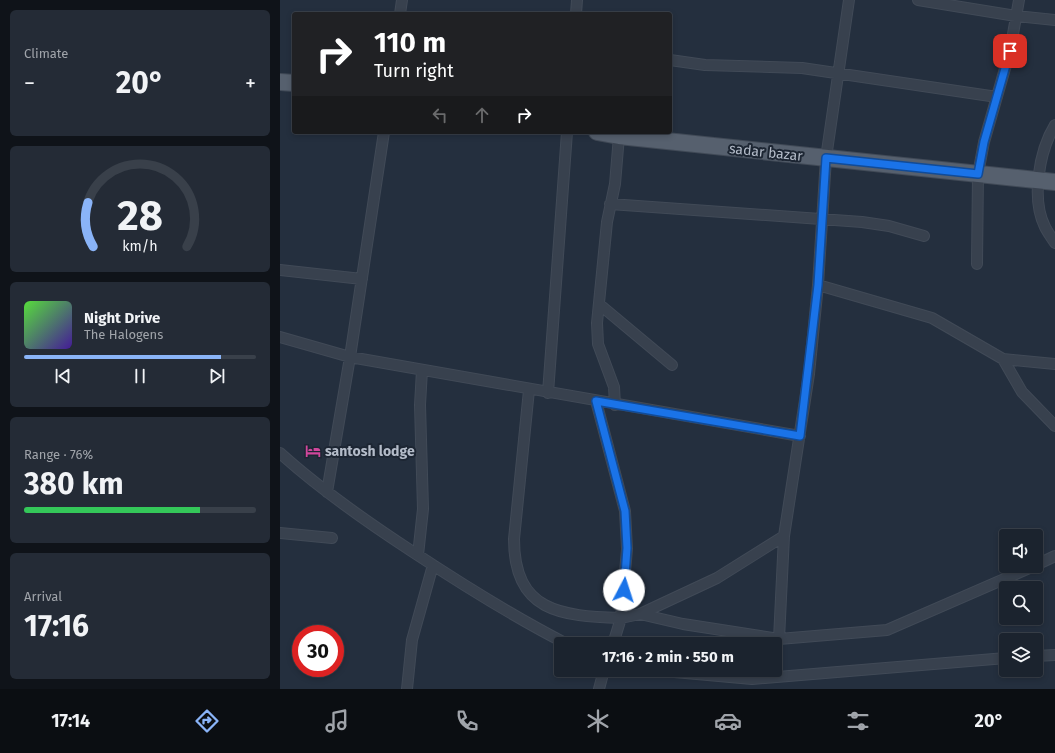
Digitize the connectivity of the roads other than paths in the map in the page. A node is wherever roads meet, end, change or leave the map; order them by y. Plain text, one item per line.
1 (402, 0) edge
2 (577, 0) edge
3 (849, 0) edge
4 (918, 0) edge
5 (1019, 0) edge
6 (400, 12) edge
7 (576, 12) edge
8 (1016, 16) junction
9 (1055, 20) edge
10 (672, 60) edge
11 (840, 73) junction
12 (280, 82) edge
13 (292, 83) edge
14 (996, 97) junction
15 (1055, 126) edge
16 (384, 134) edge
17 (566, 134) edge
18 (608, 134) edge
19 (619, 136) junction
20 (826, 158) junction
21 (978, 174) junction
22 (1039, 180) junction
23 (1055, 182) edge
24 (610, 204) junction
25 (822, 218) junction
26 (924, 236) dead end
27 (1055, 243) edge
28 (977, 264) dead end
29 (280, 270) edge
30 (362, 279) junction
31 (818, 285) junction
32 (599, 304) junction
33 (280, 337) edge
34 (350, 357) junction
35 (1003, 359) junction
36 (1055, 364) edge
37 (672, 366) dead end
38 (422, 370) junction
39 (529, 390) junction
40 (548, 393) junction
41 (596, 401) junction
42 (616, 405) junction
43 (1055, 426) edge
44 (800, 436) junction
45 (280, 453) edge
46 (327, 492) junction
47 (280, 533) edge
48 (784, 536) junction
49 (332, 538) dead end
50 (418, 555) junction
51 (1055, 556) edge
52 (1043, 561) edge
53 (433, 565) junction
54 (1017, 573) edge
55 (640, 614) junction
56 (621, 618) junction
57 (554, 637) edge
58 (615, 637) edge
59 (766, 637) edge
60 (779, 637) edge
61 (782, 639) edge
62 (1055, 655) edge
63 (1043, 656) edge
64 (999, 659) edge
65 (602, 677) edge
66 (730, 677) edge
67 (776, 677) edge
68 (782, 677) edge
69 (407, 689) edge
70 (599, 689) edge

1 - 6 street
2 - 7 street
3 - 11 street
4 - 8 street
5 - 8 street
8 - 9 street
8 - 14 street
10 - 11 street
11 - 14 street
11 - 20 street
12 - 13 main road
14 - 21 street
15 - 22 street
16 - 30 street
17 - 40 street
18 - 19 main road, sadar bazar
19 - 20 main road, sadar bazar
19 - 24 street
20 - 21 main road, sadar bazar
20 - 25 street
21 - 22 main road, sadar bazar
21 - 28 street
22 - 23 main road, sadar bazar
22 - 27 street
24 - 25 street
24 - 32 street
25 - 26 street
25 - 31 street
29 - 30 street
30 - 34 street
31 - 35 street
31 - 44 street
32 - 37 street
32 - 42 street
33 - 34 street
34 - 38 street
34 - 46 street
35 - 36 street
35 - 43 street
38 - 39 street
38 - 50 street
39 - 40 street
39 - 56 street
40 - 41 street
41 - 42 street
41 - 56 street
42 - 44 street
44 - 48 street
45 - 46 street
46 - 50 street
47 - 49 street
48 - 55 street
48 - 60 street
50 - 53 street
51 - 52 street
53 - 57 street
53 - 69 street
54 - 61 street
55 - 56 street
55 - 59 street
56 - 58 street
62 - 63 street
64 - 68 street
65 - 70 street
66 - 67 street

